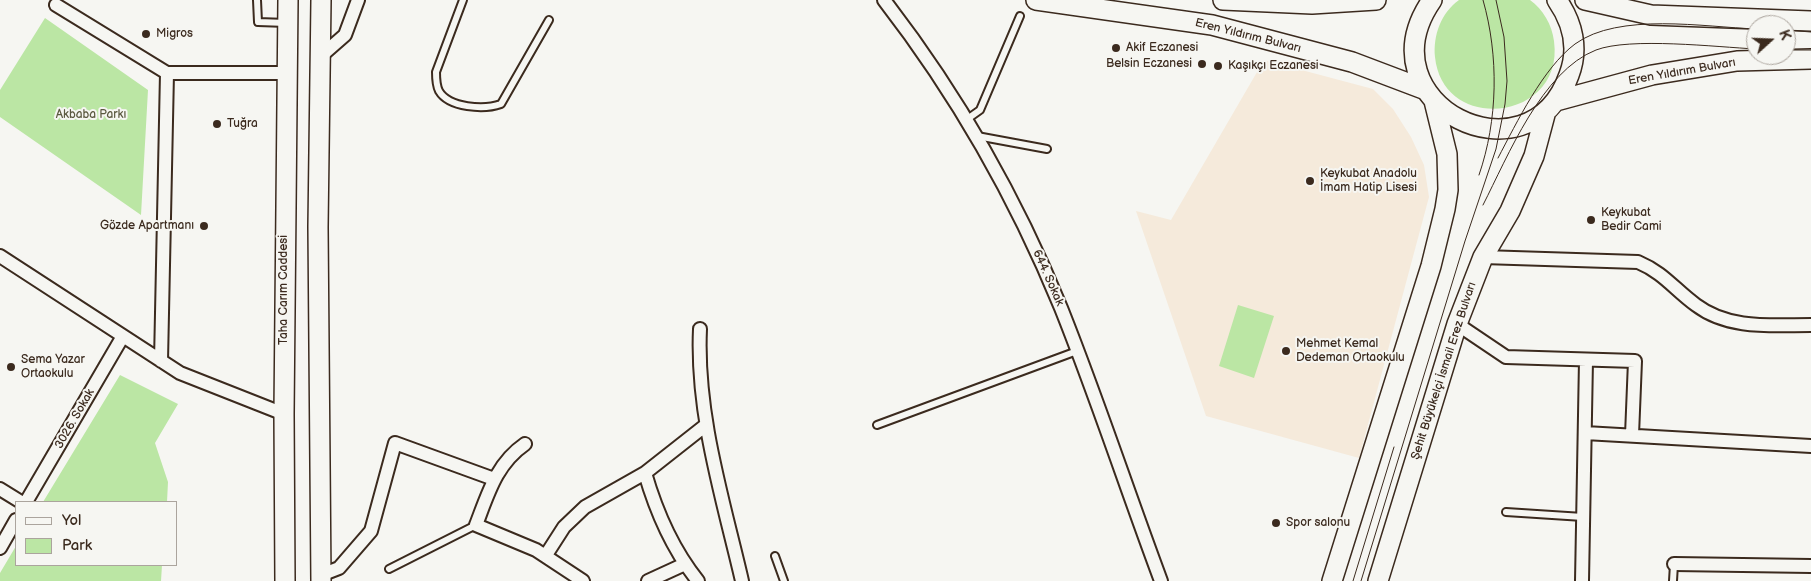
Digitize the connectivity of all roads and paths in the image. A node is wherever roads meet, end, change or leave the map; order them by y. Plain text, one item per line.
1 (256, 0) edge
2 (288, 0) edge
3 (321, 0) edge
4 (358, 0) edge
5 (464, 0) edge
6 (884, 0) edge
7 (1036, 0) edge
8 (1223, 0) edge
9 (1372, 0) edge
10 (1432, 0) edge
11 (1557, 0) edge
12 (1585, 0) edge
13 (56, 5) dead end
14 (1020, 16) dead end
15 (549, 20) dead end
16 (1811, 20) edge
17 (288, 23) junction
18 (320, 56) junction
19 (1811, 59) edge
20 (167, 73) junction
21 (286, 73) junction
22 (1430, 95) junction
23 (1551, 106) junction
24 (966, 120) junction
25 (976, 135) junction
26 (1046, 149) dead end
27 (0, 256) edge
28 (1483, 257) junction
29 (1457, 324) junction
30 (1811, 325) edge
31 (700, 329) dead end
32 (123, 336) junction
33 (1078, 351) junction
34 (1586, 360) junction
35 (161, 361) junction
36 (284, 414) junction
37 (706, 425) junction
38 (877, 425) dead end
39 (1585, 433) junction
40 (1632, 435) junction
41 (525, 444) dead end
42 (1811, 446) edge
43 (645, 473) junction
44 (494, 479) junction
45 (0, 488) edge
46 (20, 501) edge
47 (27, 501) edge
48 (1506, 512) dead end
49 (1584, 517) junction
50 (15, 522) edge
51 (476, 525) junction
52 (0, 548) edge
53 (546, 555) junction
54 (775, 556) dead end
55 (685, 564) junction
56 (1674, 564) joint
57 (1811, 566) edge
58 (389, 569) dead end
59 (321, 578) edge
60 (285, 581) edge
61 (584, 581) edge
62 (648, 581) edge
63 (698, 581) edge
64 (742, 581) edge
65 (784, 581) edge
66 (1161, 581) edge
67 (1332, 581) edge
68 (1379, 581) edge
69 (1582, 581) edge
70 (1673, 581) edge

1 - 17 lane
2 - 17 main road, Taha Carım Caddesi
3 - 18 main road
4 - 18 street
5 - 15 lane
6 - 24 street, 644. Sokak
7 - 22 main road, Eren Yıldırım Bulvarı
8 - 9 main road
10 - 22 main road
11 - 23 main road, Şehit Büyükelçi İsmail Erez Bulvarı
12 - 16 main road
13 - 20 street
14 - 24 lane
17 - 21 main road, Taha Carım Caddesi
18 - 59 main road
19 - 23 main road, Eren Yıldırım Bulvarı
20 - 21 street
20 - 35 street
21 - 36 main road, Taha Carım Caddesi
22 - 23 main road, Eren Yıldırım Bulvarı
22 - 67 main road
23 - 28 main road, Şehit Büyükelçi İsmail Erez Bulvarı
24 - 25 street, 644. Sokak
25 - 26 lane
25 - 33 street, 644. Sokak
27 - 32 street
28 - 29 main road, Şehit Büyükelçi İsmail Erez Bulvarı
28 - 30 street
29 - 34 street
29 - 68 main road, Şehit Büyükelçi İsmail Erez Bulvarı
31 - 37 street
32 - 35 street
32 - 47 street, 3026. Sokak
33 - 38 lane
33 - 66 street, 644. Sokak
34 - 39 street
34 - 40 street
35 - 36 street
36 - 60 main road, Taha Carım Caddesi
37 - 43 street
37 - 64 street
39 - 40 street
39 - 49 street
40 - 42 street
41 - 44 street
43 - 53 street
43 - 55 street
44 - 51 street
44 - 59 street
45 - 46 street
48 - 49 lane
49 - 69 street
50 - 52 street
51 - 53 street
51 - 58 lane
53 - 61 street
54 - 65 lane
55 - 62 street
55 - 63 street
56 - 57 street
56 - 70 lane

